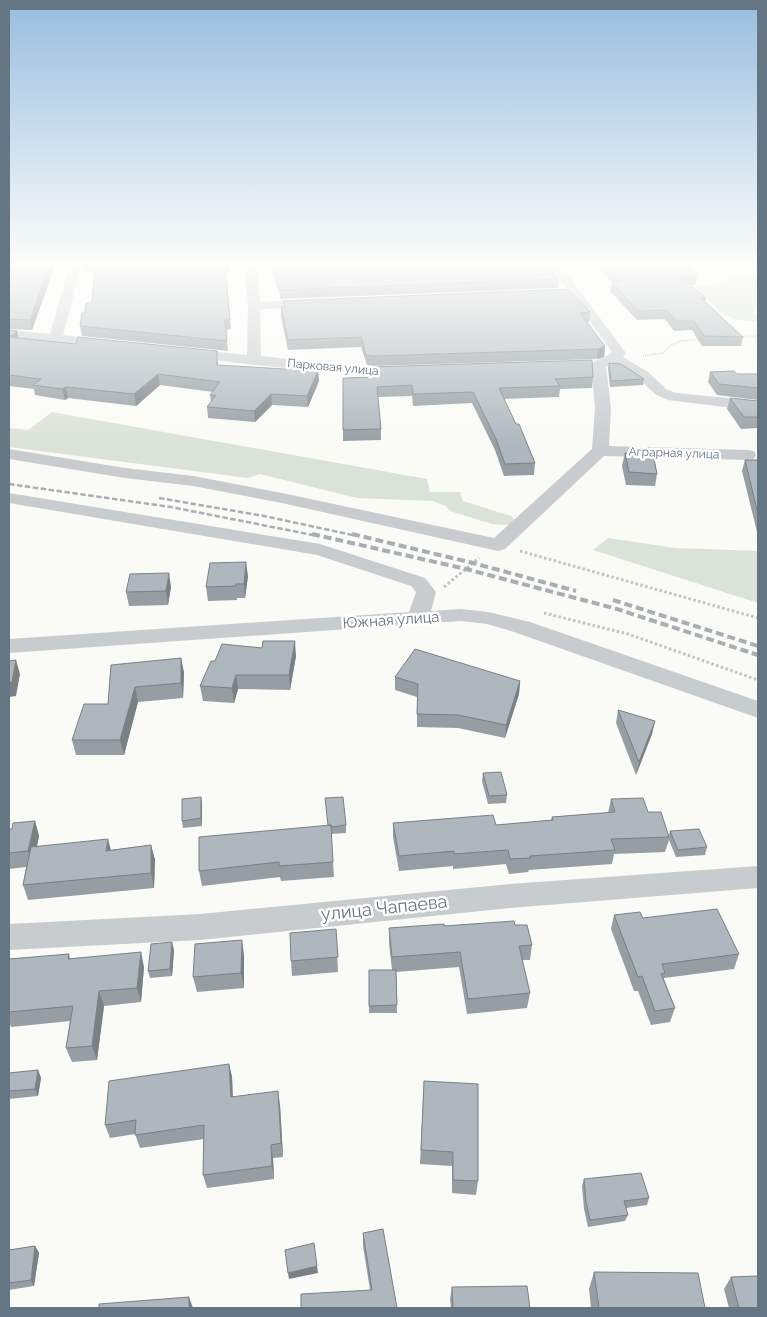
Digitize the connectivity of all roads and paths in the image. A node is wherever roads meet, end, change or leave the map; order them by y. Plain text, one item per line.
1 (59, 324) edge
2 (254, 324) edge
3 (600, 324) edge
4 (9, 334) edge
5 (758, 336) edge
6 (732, 337) edge
7 (55, 339) junction
8 (706, 339) edge
9 (121, 346) edge
10 (178, 352) edge
11 (615, 358) junction
12 (254, 361) junction
13 (412, 371) edge
14 (758, 406) edge
15 (600, 451) junction
16 (9, 454) edge
17 (748, 455) dead end
18 (9, 498) edge
19 (498, 545) junction
20 (426, 592) junction
21 (419, 618) junction
22 (758, 618) edge
23 (9, 646) edge
24 (758, 710) edge
25 (758, 878) edge
26 (9, 937) edge

1 - 7 street
2 - 12 street
3 - 11 street
4 - 7 street
5 - 6 path
7 - 9 street
8 - 11 path
10 - 12 street, Парковая улица
11 - 14 street
11 - 15 street
12 - 13 street, Парковая улица
15 - 17 street, Аграрная улица
15 - 19 street
16 - 19 street
18 - 20 street
19 - 20 path
19 - 22 path
20 - 21 street
21 - 23 street, Южная улица
21 - 24 street, Южная улица
25 - 26 street, улица Чапаева

